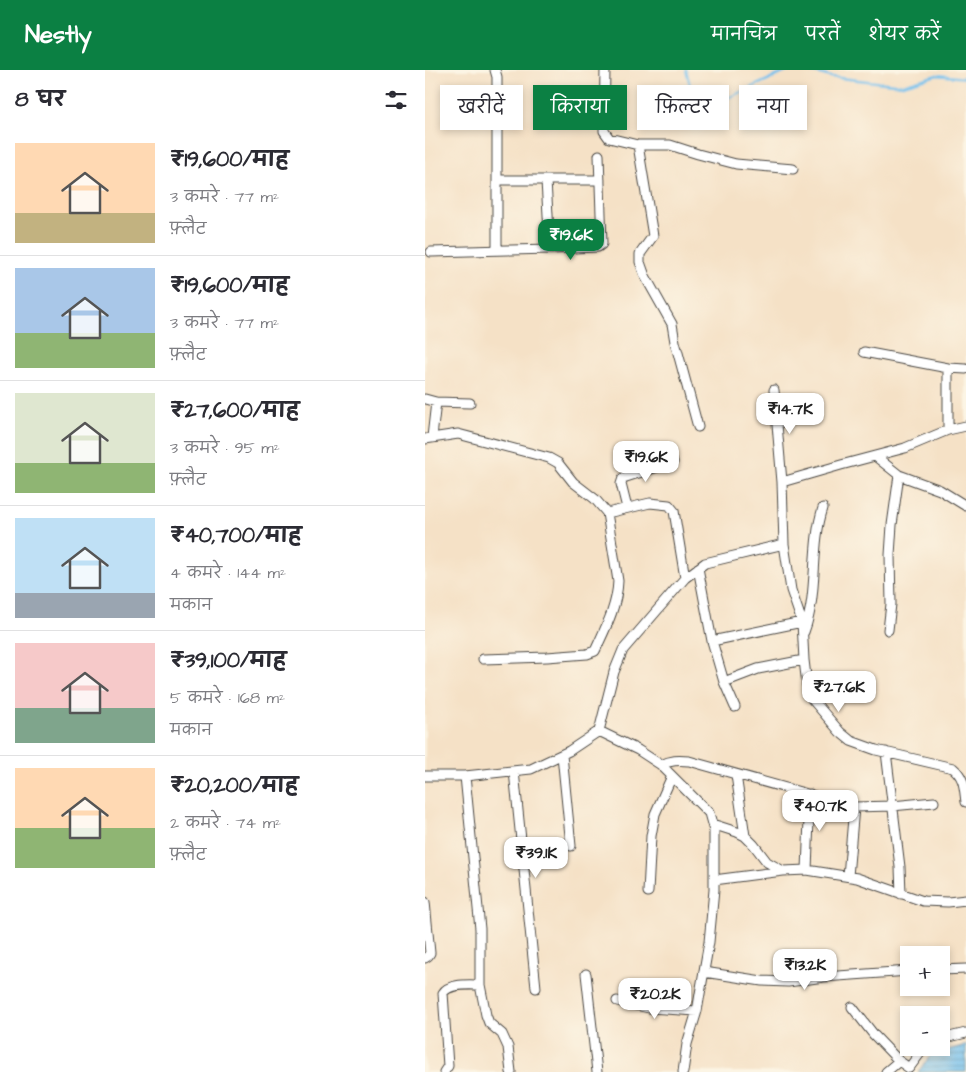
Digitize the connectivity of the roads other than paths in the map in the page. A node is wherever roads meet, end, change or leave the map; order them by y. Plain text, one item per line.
1 (495, 70) edge
2 (605, 70) edge
3 (638, 145) junction
4 (599, 155) dead end
5 (793, 170) dead end
6 (497, 180) junction
7 (546, 180) junction
8 (600, 180) junction
9 (550, 249) junction
10 (497, 250) junction
11 (431, 252) dead end
12 (864, 352) dead end
13 (948, 368) junction
14 (966, 369) edge
15 (775, 390) dead end
16 (425, 399) edge
17 (436, 402) junction
18 (470, 403) dead end
19 (966, 426) edge
20 (699, 428) dead end
21 (948, 430) junction
22 (428, 438) edge
23 (875, 456) junction
24 (673, 462) dead end
25 (899, 475) junction
26 (782, 482) junction
27 (966, 506) edge
28 (627, 508) junction
29 (823, 508) dead end
30 (607, 513) junction
31 (784, 544) junction
32 (698, 568) junction
33 (685, 578) junction
34 (802, 622) junction
35 (888, 630) dead end
36 (803, 637) junction
37 (712, 641) junction
38 (483, 659) dead end
39 (804, 660) junction
40 (724, 682) junction
41 (735, 707) dead end
42 (599, 731) junction
43 (885, 752) junction
44 (562, 754) junction
45 (661, 765) junction
46 (514, 771) junction
47 (736, 775) junction
48 (425, 776) edge
49 (465, 776) junction
50 (672, 776) junction
51 (809, 794) junction
52 (934, 802) dead end
53 (966, 802) edge
54 (892, 806) junction
55 (854, 807) junction
56 (712, 824) junction
57 (745, 836) junction
58 (571, 846) dead end
59 (807, 870) junction
60 (783, 871) junction
61 (848, 876) junction
62 (714, 880) junction
63 (648, 892) dead end
64 (901, 894) junction
65 (966, 900) edge
66 (425, 902) edge
67 (425, 958) edge
68 (950, 970) edge
69 (966, 970) edge
70 (704, 972) junction
71 (900, 972) edge
72 (586, 974) dead end
73 (481, 985) junction
74 (537, 988) dead end
75 (617, 1001) dead end
76 (852, 1007) dead end
77 (697, 1011) junction
78 (966, 1033) edge
79 (950, 1037) edge
80 (918, 1056) edge
81 (899, 1061) junction
82 (907, 1070) edge
83 (444, 1072) edge
84 (511, 1072) edge
85 (597, 1072) edge
86 (683, 1072) edge
87 (885, 1072) edge

1 - 6 street
2 - 3 street
3 - 5 street
3 - 20 street
4 - 8 street
6 - 7 street
6 - 10 street
7 - 8 street
7 - 9 street
8 - 9 street
9 - 10 street
10 - 11 street
12 - 13 street
13 - 14 street
13 - 21 street
15 - 26 street
16 - 17 street
17 - 18 street
17 - 22 street
19 - 21 street
21 - 23 street
22 - 30 street
23 - 25 street
23 - 26 street
24 - 28 street
25 - 27 street
25 - 35 street
26 - 31 street
28 - 30 street
28 - 33 street
29 - 36 street
30 - 38 street
31 - 32 street
31 - 34 street
32 - 33 street
32 - 37 street
33 - 42 street
34 - 36 street
34 - 37 street
36 - 39 street
37 - 40 street
39 - 40 street
39 - 43 street
40 - 41 street
42 - 44 street
42 - 45 street
43 - 53 street
43 - 54 street
44 - 46 street
44 - 58 street
45 - 47 street
45 - 50 street
46 - 49 street
46 - 74 street
47 - 51 street
47 - 57 street
48 - 49 street
49 - 73 street
50 - 56 street
50 - 63 street
51 - 55 street
51 - 59 street
52 - 54 street
54 - 55 street
54 - 64 street
55 - 61 street
56 - 57 street
56 - 62 street
57 - 60 street
59 - 60 street
59 - 61 street
60 - 62 street
61 - 64 street
62 - 70 street
64 - 65 street
66 - 67 street
68 - 69 street
70 - 71 street
70 - 77 street
72 - 85 street
73 - 83 street
73 - 84 street
75 - 77 street
76 - 81 street
77 - 86 street
78 - 79 street
80 - 82 street
81 - 82 street
81 - 87 street

